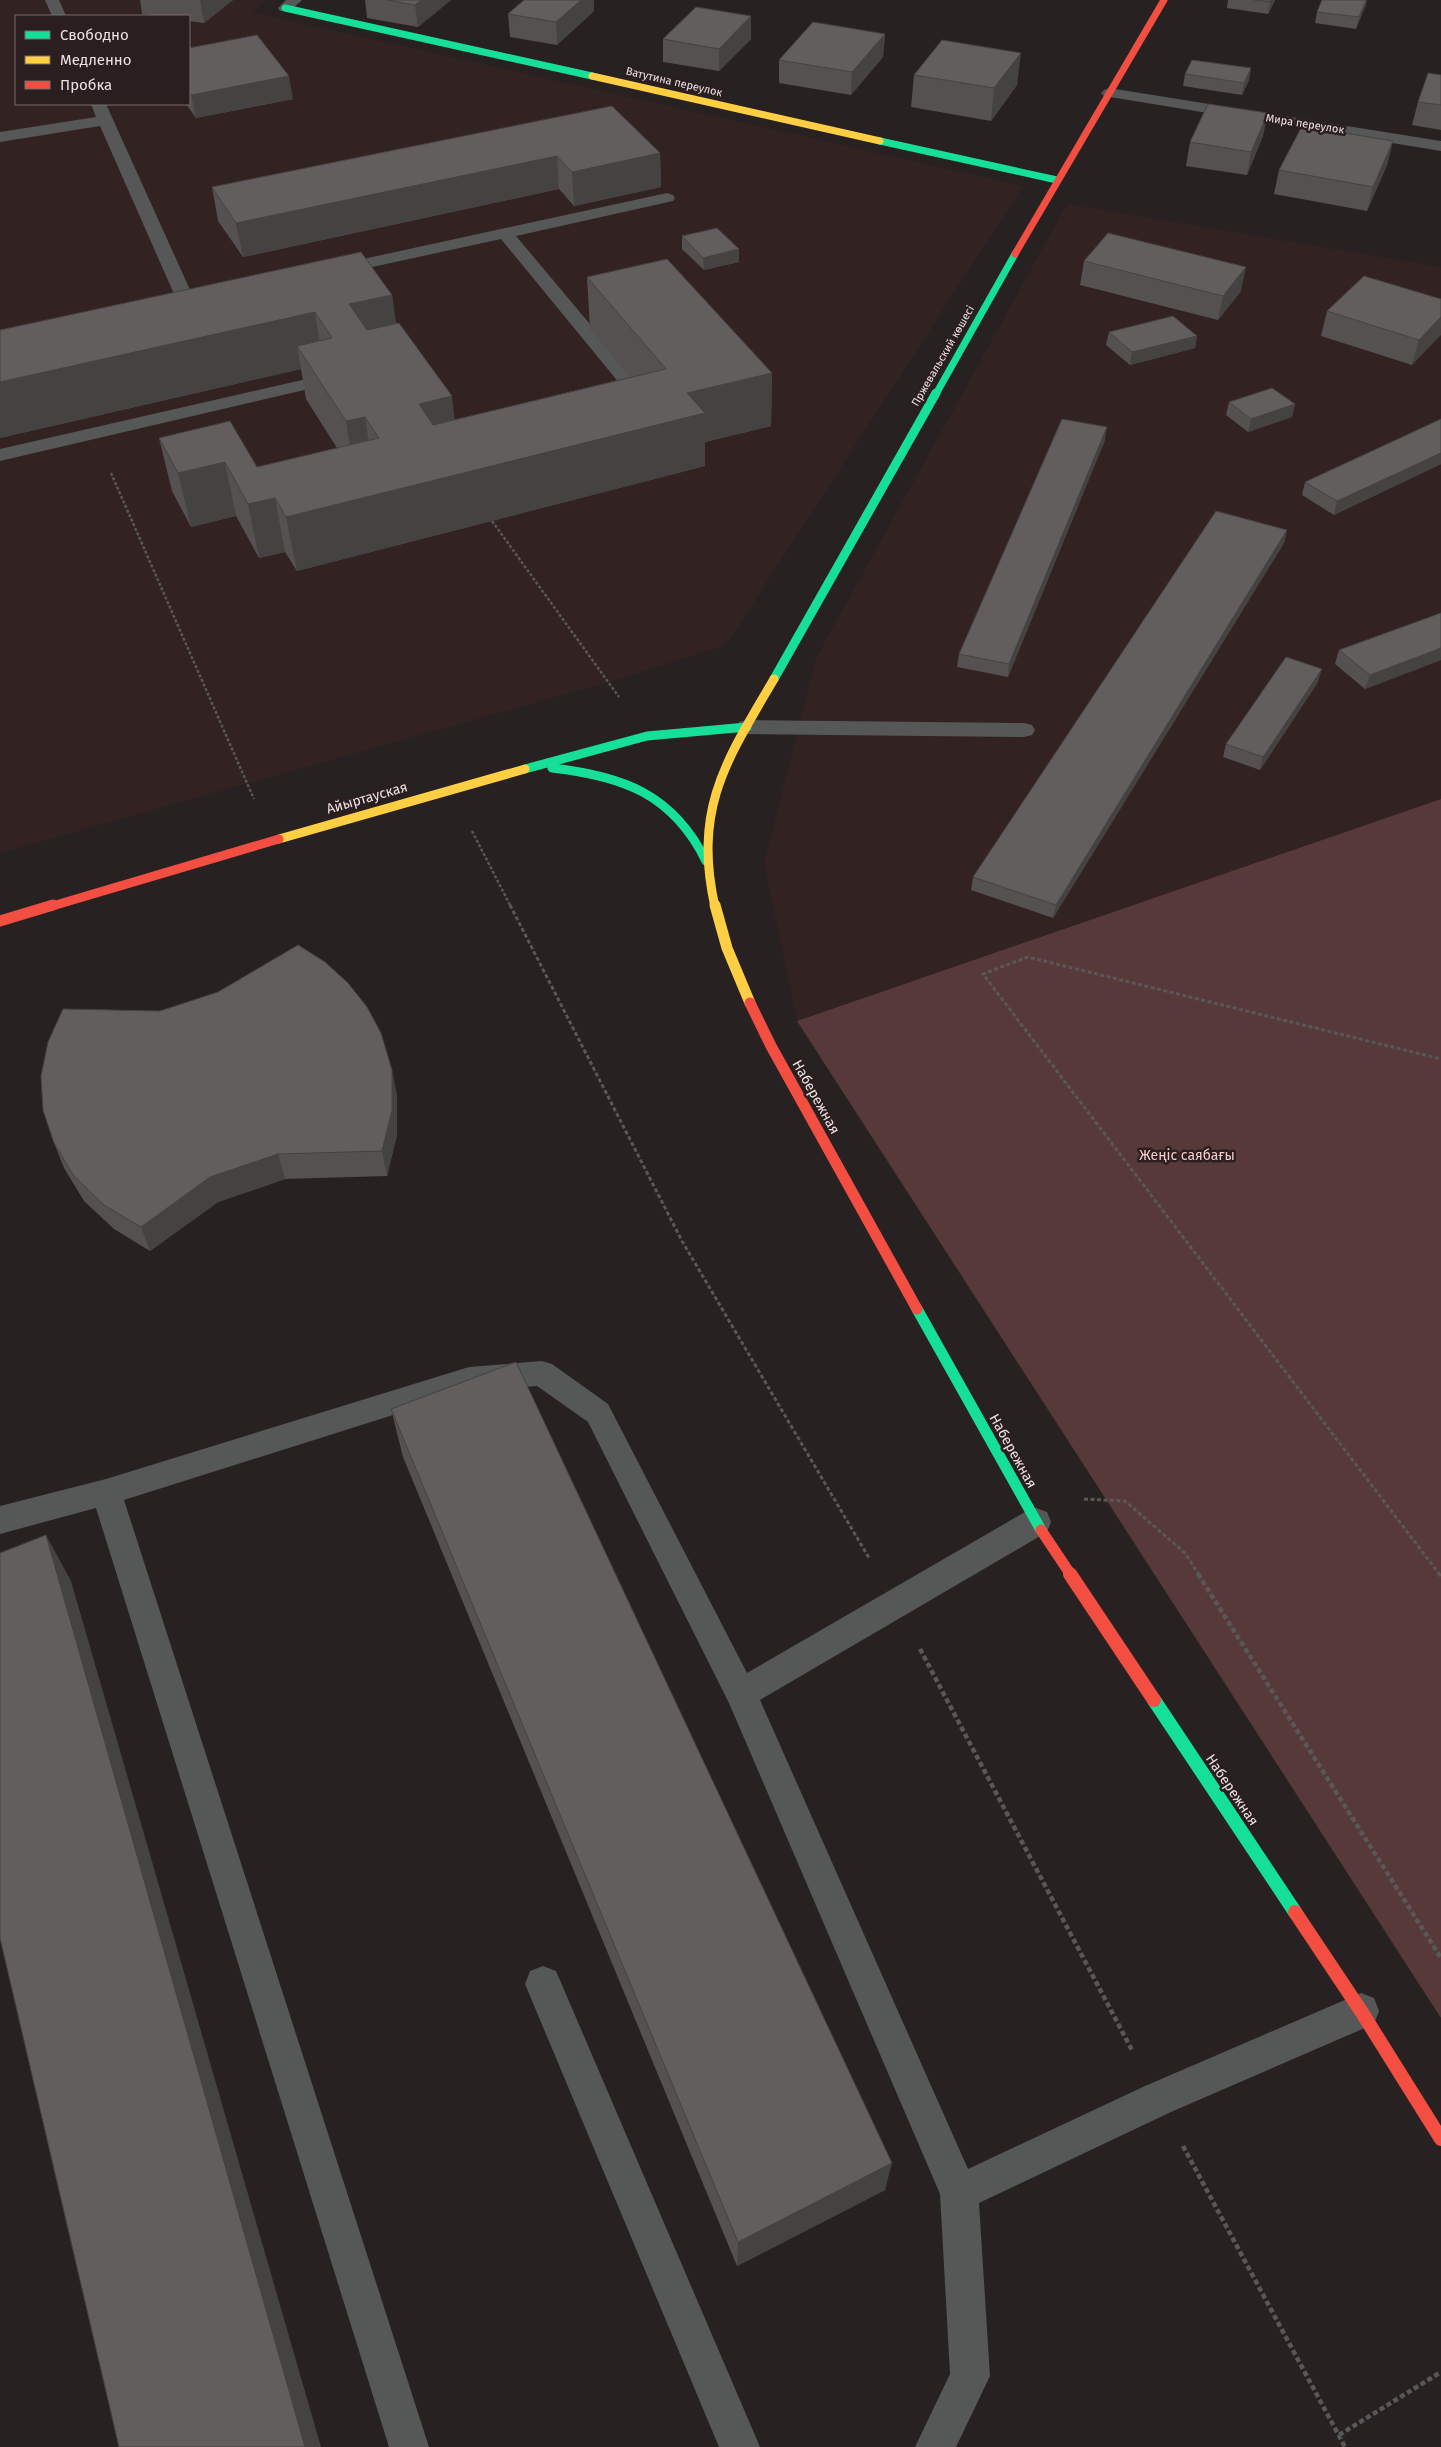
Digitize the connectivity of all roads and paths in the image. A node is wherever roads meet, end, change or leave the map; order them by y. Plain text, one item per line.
1 (52, 0) edge
2 (1164, 0) edge
3 (290, 4) edge
4 (59, 15) edge
5 (1109, 93) junction
6 (98, 105) edge
7 (106, 120) junction
8 (0, 137) edge
9 (1441, 146) edge
10 (1057, 180) junction
11 (667, 198) dead end
12 (506, 234) junction
13 (313, 276) edge
14 (207, 298) edge
15 (187, 303) junction
16 (169, 307) edge
17 (324, 380) edge
18 (657, 417) edge
19 (94, 434) junction
20 (0, 455) edge
21 (492, 521) edge
22 (747, 727) junction
23 (1024, 730) dead end
24 (647, 736) junction
25 (533, 767) junction
26 (273, 840) junction
27 (708, 865) junction
28 (0, 920) edge
29 (1441, 1059) edge
30 (106, 1492) junction
31 (0, 1520) edge
32 (1036, 1522) junction
33 (1441, 1576) edge
34 (741, 1694) junction
35 (1441, 1958) edge
36 (544, 1984) dead end
37 (1361, 2011) junction
38 (1441, 2138) edge
39 (959, 2193) junction
40 (1441, 2372) edge
41 (1339, 2435) dead end
42 (409, 2447) edge
43 (740, 2447) edge
44 (935, 2447) edge

1 - 4 street
2 - 5 street, Пржевальский көшесі
3 - 10 street, Ватутина переулок
5 - 9 street, Мира переулок
5 - 10 street, Пржевальский көшесі
6 - 7 street
7 - 8 street
7 - 15 street
10 - 22 street, Пржевальский көшесі
11 - 12 street
12 - 13 street
12 - 18 street
14 - 15 street
15 - 16 street
17 - 19 street
19 - 20 street
19 - 26 path
21 - 24 path
22 - 23 street
22 - 24 street, Айыртауская
22 - 27 street, Набережная
24 - 25 street, Айыртауская
25 - 26 street, Айыртауская
25 - 27 street
26 - 28 street, Айыртауская
27 - 32 street, Набережная
29 - 33 path
30 - 31 street
30 - 34 street
30 - 42 street
32 - 34 street
32 - 35 path
32 - 37 street, Набережная
34 - 39 street
36 - 43 street
37 - 38 street, Набережная
37 - 39 street
39 - 44 street
40 - 41 path

